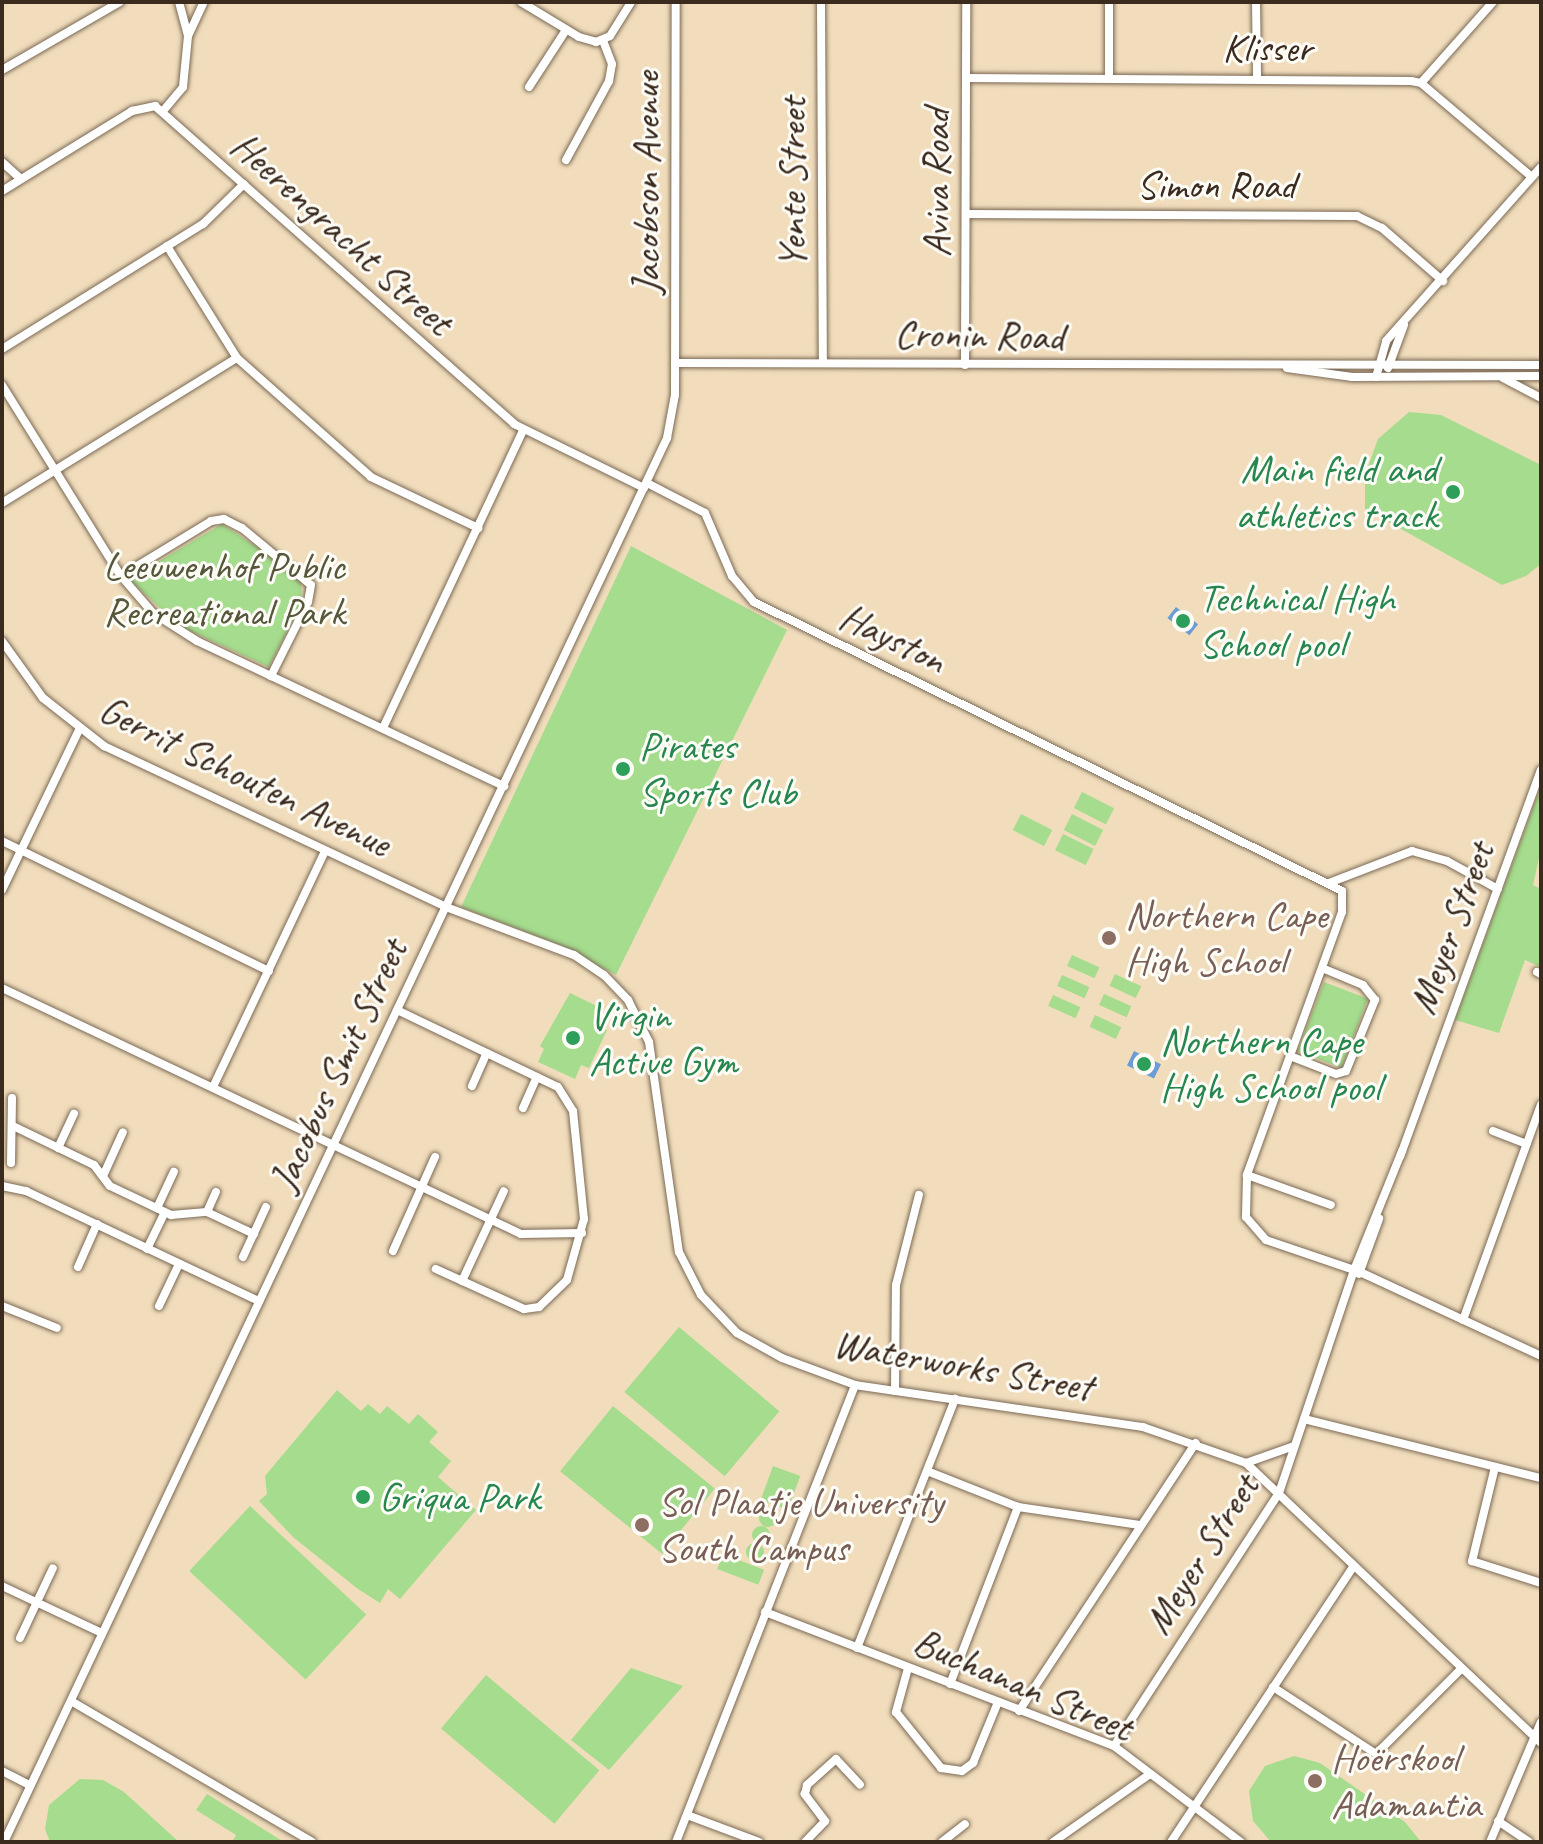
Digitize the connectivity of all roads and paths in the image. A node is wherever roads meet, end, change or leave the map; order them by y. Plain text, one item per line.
1 (120, 2) edge
2 (179, 2) edge
3 (204, 2) edge
4 (521, 2) edge
5 (631, 2) edge
6 (676, 2) edge
7 (821, 2) edge
8 (966, 2) edge
9 (1109, 2) edge
10 (1256, 2) edge
11 (1493, 2) edge
12 (566, 30) junction
13 (188, 36) junction
14 (603, 40) junction
15 (2, 70) edge
16 (1257, 77) junction
17 (966, 78) junction
18 (1109, 78) junction
19 (1421, 83) junction
20 (529, 87) dead end
21 (163, 111) junction
22 (566, 160) dead end
23 (2, 162) edge
24 (1541, 167) edge
25 (1532, 177) junction
26 (21, 179) junction
27 (244, 184) junction
28 (2, 191) edge
29 (966, 214) junction
30 (167, 246) junction
31 (1443, 281) junction
32 (1409, 317) junction
33 (2, 349) edge
34 (237, 358) junction
35 (675, 363) junction
36 (823, 363) junction
37 (965, 365) junction
38 (1377, 365) junction
39 (1388, 365) junction
40 (1541, 365) edge
41 (1282, 366) junction
42 (1494, 375) junction
43 (1541, 376) edge
44 (1376, 377) junction
45 (1387, 377) junction
46 (2, 385) edge
47 (1541, 398) edge
48 (523, 430) junction
49 (55, 471) junction
50 (646, 485) junction
51 (2, 503) edge
52 (478, 528) junction
53 (121, 576) junction
54 (3, 645) edge
55 (271, 676) junction
56 (383, 728) junction
57 (79, 730) junction
58 (1541, 770) edge
59 (504, 786) junction
60 (2, 841) edge
61 (21, 850) junction
62 (325, 851) junction
63 (1329, 883) junction
64 (1498, 889) junction
65 (2, 890) edge
66 (446, 907) junction
67 (1322, 968) junction
68 (269, 971) junction
69 (2, 988) edge
70 (397, 1010) junction
71 (487, 1053) junction
72 (1290, 1056) junction
73 (537, 1077) junction
74 (472, 1086) dead end
75 (213, 1087) junction
76 (12, 1098) dead end
77 (1541, 1105) edge
78 (523, 1108) dead end
79 (74, 1114) dead end
80 (13, 1126) junction
81 (1493, 1131) dead end
82 (123, 1132) dead end
83 (1527, 1144) junction
84 (335, 1145) junction
85 (58, 1148) junction
86 (435, 1157) dead end
87 (11, 1163) dead end
88 (174, 1172) dead end
89 (1247, 1175) junction
90 (103, 1176) junction
91 (422, 1185) junction
92 (2, 1186) edge
93 (504, 1191) dead end
94 (216, 1192) dead end
95 (919, 1195) dead end
96 (1331, 1205) dead end
97 (266, 1207) dead end
98 (161, 1210) junction
99 (207, 1212) junction
100 (490, 1220) junction
101 (97, 1224) junction
102 (582, 1233) junction
103 (254, 1234) junction
104 (147, 1249) junction
105 (393, 1251) dead end
106 (243, 1257) dead end
107 (179, 1264) junction
108 (78, 1267) dead end
109 (436, 1269) dead end
110 (1357, 1271) junction
111 (462, 1281) junction
112 (259, 1301) junction
113 (2, 1306) edge
114 (159, 1306) dead end
115 (1463, 1320) junction
116 (57, 1328) dead end
117 (1541, 1356) edge
118 (855, 1385) junction
119 (895, 1391) junction
120 (955, 1399) junction
121 (1304, 1419) junction
122 (1196, 1443) junction
123 (1294, 1446) junction
124 (1246, 1463) junction
125 (1495, 1467) junction
126 (927, 1471) junction
127 (1541, 1478) edge
128 (1279, 1493) junction
129 (1018, 1507) junction
130 (1140, 1525) junction
131 (1354, 1566) junction
132 (53, 1568) dead end
133 (1541, 1583) edge
134 (2, 1586) edge
135 (37, 1602) junction
136 (765, 1612) junction
137 (102, 1633) junction
138 (20, 1638) dead end
139 (857, 1648) junction
140 (908, 1668) junction
141 (1460, 1670) junction
142 (950, 1684) junction
143 (1273, 1687) junction
144 (71, 1701) junction
145 (998, 1702) junction
146 (1019, 1711) junction
147 (1541, 1722) edge
148 (1533, 1737) junction
149 (1541, 1743) edge
150 (1114, 1746) junction
151 (2, 1771) edge
152 (1150, 1774) junction
153 (30, 1785) junction
154 (860, 1785) dead end
155 (1195, 1807) junction
156 (687, 1815) junction
157 (1498, 1821) junction
158 (965, 1824) dead end
159 (4, 1842) edge
160 (312, 1842) edge
161 (676, 1842) edge
162 (759, 1842) edge
163 (805, 1842) edge
164 (942, 1842) edge
165 (1053, 1842) edge
166 (1171, 1842) edge
167 (1241, 1842) edge
168 (1490, 1842) edge
169 (1529, 1842) edge

1 - 15 street
2 - 13 street
3 - 13 street
4 - 12 street
5 - 14 street
6 - 35 street, Jacobson Avenue
7 - 36 street, Yente Street
8 - 17 street, Aviva Road
9 - 18 street
10 - 16 street
11 - 19 street
12 - 14 street
12 - 20 street
13 - 21 street
14 - 22 street
16 - 18 street, Klisser
16 - 19 street, Klisser
17 - 18 street, Klisser
17 - 29 street, Aviva Road
19 - 25 street
21 - 26 street
21 - 27 street, Heerengracht Street
23 - 26 street
24 - 25 street
25 - 31 street
26 - 28 street
27 - 30 street
27 - 48 street, Heerengracht Street
29 - 31 street, Simon Road
29 - 37 street, Aviva Road
30 - 33 street
30 - 34 street
31 - 32 street
32 - 38 street
32 - 39 street
34 - 49 street
34 - 52 street
35 - 36 street, Cronin Road
35 - 50 street, Jacobus Smit Street
36 - 37 street, Cronin Road
37 - 41 street, Cronin Road
38 - 39 street, Cronin Road
38 - 41 street, Cronin Road
38 - 44 street
39 - 40 street, Cronin Road
39 - 45 street
41 - 44 street, Cronin Road
42 - 43 street, Cronin Road
42 - 45 street, Cronin Road
42 - 47 street
44 - 45 street, Cronin Road
46 - 49 street
48 - 50 street, Heerengracht Street
48 - 52 street
49 - 51 street
49 - 53 street
50 - 59 street, Jacobus Smit Street
50 - 63 street, Hayston
52 - 56 street
53 - 55 street
53 - 55 street
54 - 57 street, Gerrit Schouten Avenue
55 - 56 street
56 - 59 street
57 - 61 street
57 - 62 street, Gerrit Schouten Avenue
58 - 64 street, Meyer Street
59 - 66 street, Jacobus Smit Street
60 - 61 street
61 - 65 street
61 - 68 street
62 - 66 street, Gerrit Schouten Avenue
62 - 68 street
63 - 64 street
63 - 67 street
64 - 110 street, Meyer Street
66 - 70 street, Jacobus Smit Street
66 - 118 street, Waterworks Street
67 - 72 street
67 - 72 street
68 - 75 street
69 - 75 street
70 - 71 street
70 - 84 street, Jacobus Smit Street
71 - 73 street
71 - 74 street
72 - 89 street
73 - 78 street
73 - 102 street
75 - 84 street
76 - 80 street
77 - 83 street
79 - 85 street
80 - 85 street
80 - 87 street
81 - 83 street
82 - 90 street
83 - 115 street
84 - 91 street
84 - 112 street, Jacobus Smit Street
85 - 90 street
86 - 91 street
88 - 98 street
89 - 96 street
89 - 110 street
90 - 98 street
91 - 100 street
91 - 105 street
92 - 101 street
93 - 100 street
94 - 99 street
95 - 119 street
97 - 103 street
98 - 99 street
98 - 104 street
99 - 103 street
100 - 102 street
100 - 111 street
101 - 104 street
101 - 108 street
102 - 111 street
103 - 106 street
104 - 107 street
107 - 112 street
107 - 114 street
109 - 111 street
110 - 115 street
110 - 121 street, Meyer Street
112 - 137 street, Jacobus Smit Street
113 - 116 street
115 - 117 street
118 - 119 street, Waterworks Street
118 - 136 street
119 - 120 street, Waterworks Street
120 - 122 street, Waterworks Street
120 - 126 street
121 - 123 street, Meyer Street
121 - 125 street
122 - 124 street, Waterworks Street
122 - 130 street
123 - 124 street
123 - 128 street, Meyer Street
124 - 128 street, Waterworks Street
125 - 127 street
125 - 133 street
126 - 129 street
126 - 139 street
128 - 131 street, Waterworks Street
128 - 150 street, Meyer Street
129 - 130 street
129 - 142 street
130 - 146 street
131 - 141 street, Waterworks Street
131 - 143 street
132 - 135 street
134 - 135 street
135 - 137 street
135 - 138 street
136 - 139 street, Buchanan Street
136 - 156 street
137 - 144 street, Jacobus Smit Street
139 - 140 street, Buchanan Street
140 - 142 street, Buchanan Street
140 - 145 street
141 - 143 street
141 - 148 street, Waterworks Street
142 - 145 street, Buchanan Street
143 - 155 street
144 - 153 street, Jacobus Smit Street
144 - 160 street
145 - 146 street, Buchanan Street
146 - 150 street, Buchanan Street
147 - 148 street
148 - 149 street, Waterworks Street
148 - 157 street
150 - 152 street, Buchanan Street
151 - 153 street
152 - 155 street, Buchanan Street
152 - 165 street
153 - 159 street, Jacobus Smit Street
154 - 163 street
155 - 166 street
155 - 167 street, Buchanan Street
156 - 161 street
156 - 162 street
157 - 168 street
157 - 169 street
158 - 164 street

